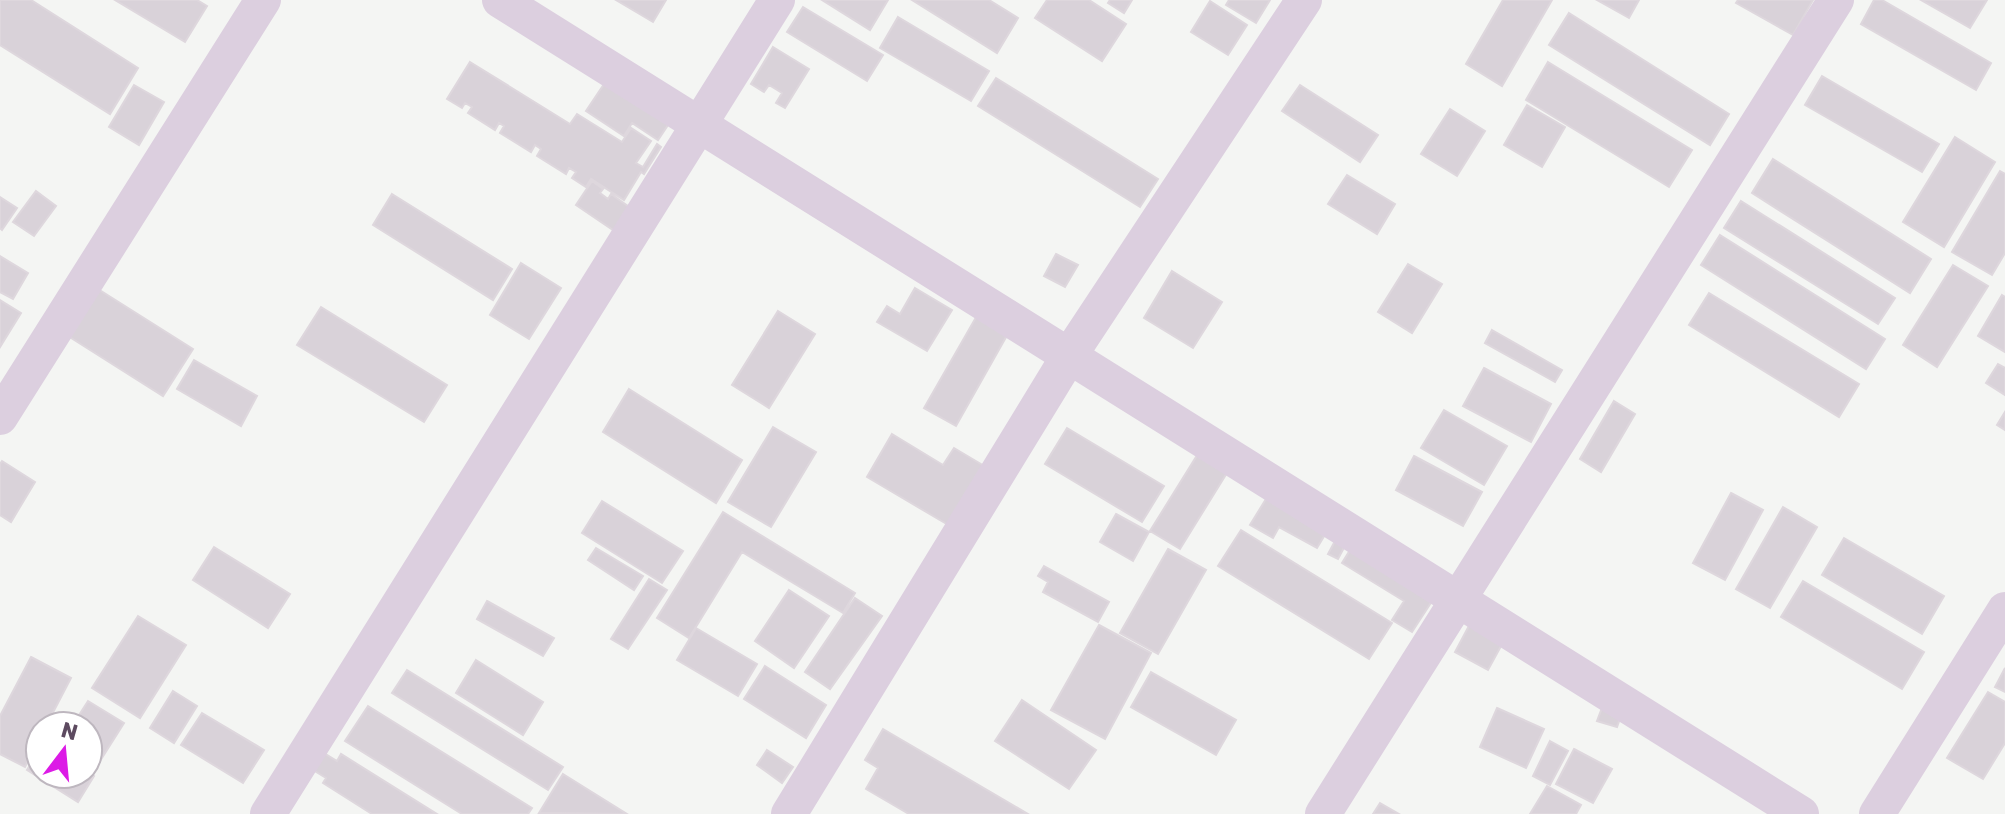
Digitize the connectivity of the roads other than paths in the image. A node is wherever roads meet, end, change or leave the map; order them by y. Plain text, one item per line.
1 (263, 0) edge
2 (500, 0) edge
3 (777, 0) edge
4 (1304, 0) edge
5 (1836, 0) edge
6 (699, 125) junction
7 (1069, 356) junction
8 (0, 417) edge
9 (1458, 599) junction
10 (2005, 610) edge
11 (268, 814) edge
12 (789, 814) edge
13 (1323, 814) edge
14 (1801, 814) edge
15 (1877, 814) edge

1 - 8 street
2 - 6 street
3 - 6 street
4 - 7 street
5 - 9 street
6 - 7 street
6 - 11 street
7 - 9 street
7 - 12 street
9 - 13 street
9 - 14 street
10 - 15 street

